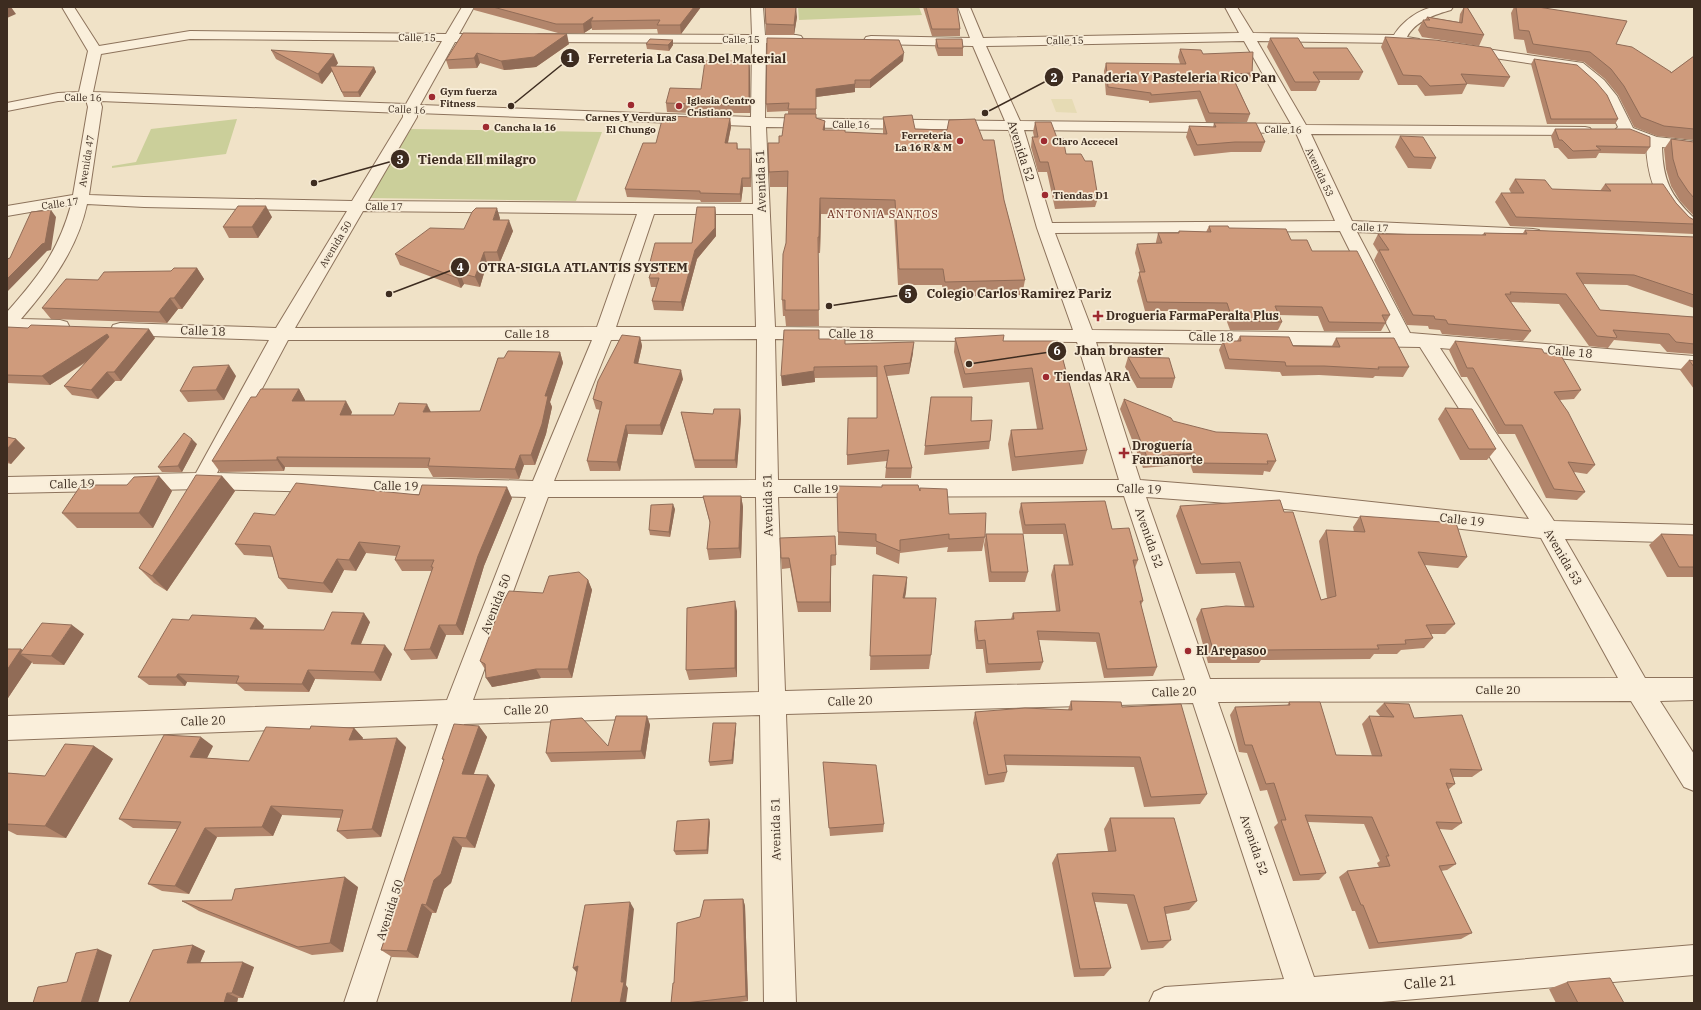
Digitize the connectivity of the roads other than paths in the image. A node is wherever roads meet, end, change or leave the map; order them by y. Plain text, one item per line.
1 (68, 7) edge
2 (468, 7) edge
3 (757, 7) edge
4 (964, 7) edge
5 (1231, 7) edge
6 (1447, 7) edge
7 (1248, 37) junction
8 (450, 38) junction
9 (506, 38) edge
10 (529, 38) edge
11 (759, 39) junction
12 (1399, 39) junction
13 (806, 40) edge
14 (860, 40) edge
15 (978, 42) junction
16 (1428, 44) edge
17 (1457, 49) edge
18 (95, 51) junction
19 (88, 96) junction
20 (7, 107) edge
21 (410, 109) junction
22 (758, 122) junction
23 (1014, 126) junction
24 (1301, 129) junction
25 (1627, 131) junction
26 (1654, 141) junction
27 (1694, 146) edge
28 (80, 199) junction
29 (358, 206) junction
30 (647, 209) junction
31 (762, 209) junction
32 (7, 211) edge
33 (1346, 226) junction
34 (1045, 228) junction
35 (1552, 235) edge
36 (1691, 236) edge
37 (7, 324) edge
38 (78, 327) edge
39 (101, 328) edge
40 (766, 333) junction
41 (282, 334) junction
42 (604, 334) junction
43 (1085, 336) junction
44 (1414, 340) junction
45 (1694, 363) edge
46 (202, 481) junction
47 (7, 485) edge
48 (1132, 488) junction
49 (540, 489) junction
50 (768, 489) junction
51 (1548, 530) junction
52 (1694, 534) edge
53 (1694, 688) edge
54 (1638, 689) junction
55 (1201, 691) junction
56 (772, 703) junction
57 (455, 712) junction
58 (7, 728) edge
59 (1694, 778) edge
60 (1694, 960) edge
61 (1306, 998) edge
62 (360, 1003) edge
63 (780, 1003) edge
64 (1165, 1003) edge

1 - 18 street
2 - 8 street, Avenida 50
3 - 11 street, Avenida 51
4 - 15 street, Avenida 52
5 - 7 street, Avenida 53
6 - 12 street
7 - 12 street, Calle 15
7 - 15 street, Calle 15
7 - 24 street, Avenida 53
8 - 9 street, Calle 15
8 - 18 street, Calle 15
8 - 21 street, Avenida 50
10 - 11 street, Calle 15
11 - 13 street, Calle 15
11 - 22 street, Avenida 51
12 - 16 street, Calle 15
14 - 15 street, Calle 15
15 - 23 street, Avenida 52
17 - 25 street
18 - 19 street, Avenida 47
19 - 20 street, Calle 16
19 - 21 street, Calle 16
19 - 28 street, Avenida 47
21 - 22 street, Calle 16
21 - 29 street, Avenida 50
22 - 23 street, Calle 16
22 - 31 street, Avenida 51
23 - 24 street, Calle 16
23 - 34 street, Avenida 52
24 - 25 street, Calle 16
24 - 33 street, Avenida 53
25 - 26 street, Calle 16
26 - 27 street, Calle 16
26 - 36 street
28 - 29 street, Calle 17
28 - 32 street, Calle 17
28 - 37 street, Avenida 47
29 - 30 street, Calle 17
29 - 41 street, Avenida 50
30 - 31 street, Calle 17
30 - 42 street, Avenida 50
31 - 40 street, Avenida 51
33 - 34 street, Calle 17
33 - 35 street, Calle 17
33 - 44 street, Avenida 53
34 - 43 street, Avenida 52
37 - 38 street
39 - 41 street, Calle 18
40 - 42 street, Calle 18
40 - 43 street, Calle 18
40 - 50 street, Avenida 51
41 - 42 street, Calle 18
41 - 46 street, Avenida 50
42 - 49 street, Avenida 50
43 - 44 street, Calle 18
43 - 48 street, Avenida 52
44 - 45 street, Calle 18
44 - 51 street, Avenida 53
46 - 47 street, Calle 19
46 - 49 street, Calle 19
48 - 50 street, Calle 19
48 - 51 street, Calle 19
48 - 55 street, Avenida 52
49 - 50 street, Calle 19
49 - 57 street, Avenida 50
50 - 56 street, Avenida 51
51 - 52 street, Calle 19
51 - 54 street, Avenida 53
53 - 54 street, Calle 20
54 - 55 street, Calle 20
54 - 59 street, Avenida 53
55 - 56 street, Calle 20
55 - 61 street, Avenida 52
56 - 57 street, Calle 20
56 - 63 street, Avenida 51
57 - 58 street, Calle 20
57 - 62 street, Avenida 50
60 - 61 street, Calle 21
61 - 64 street, Calle 21

